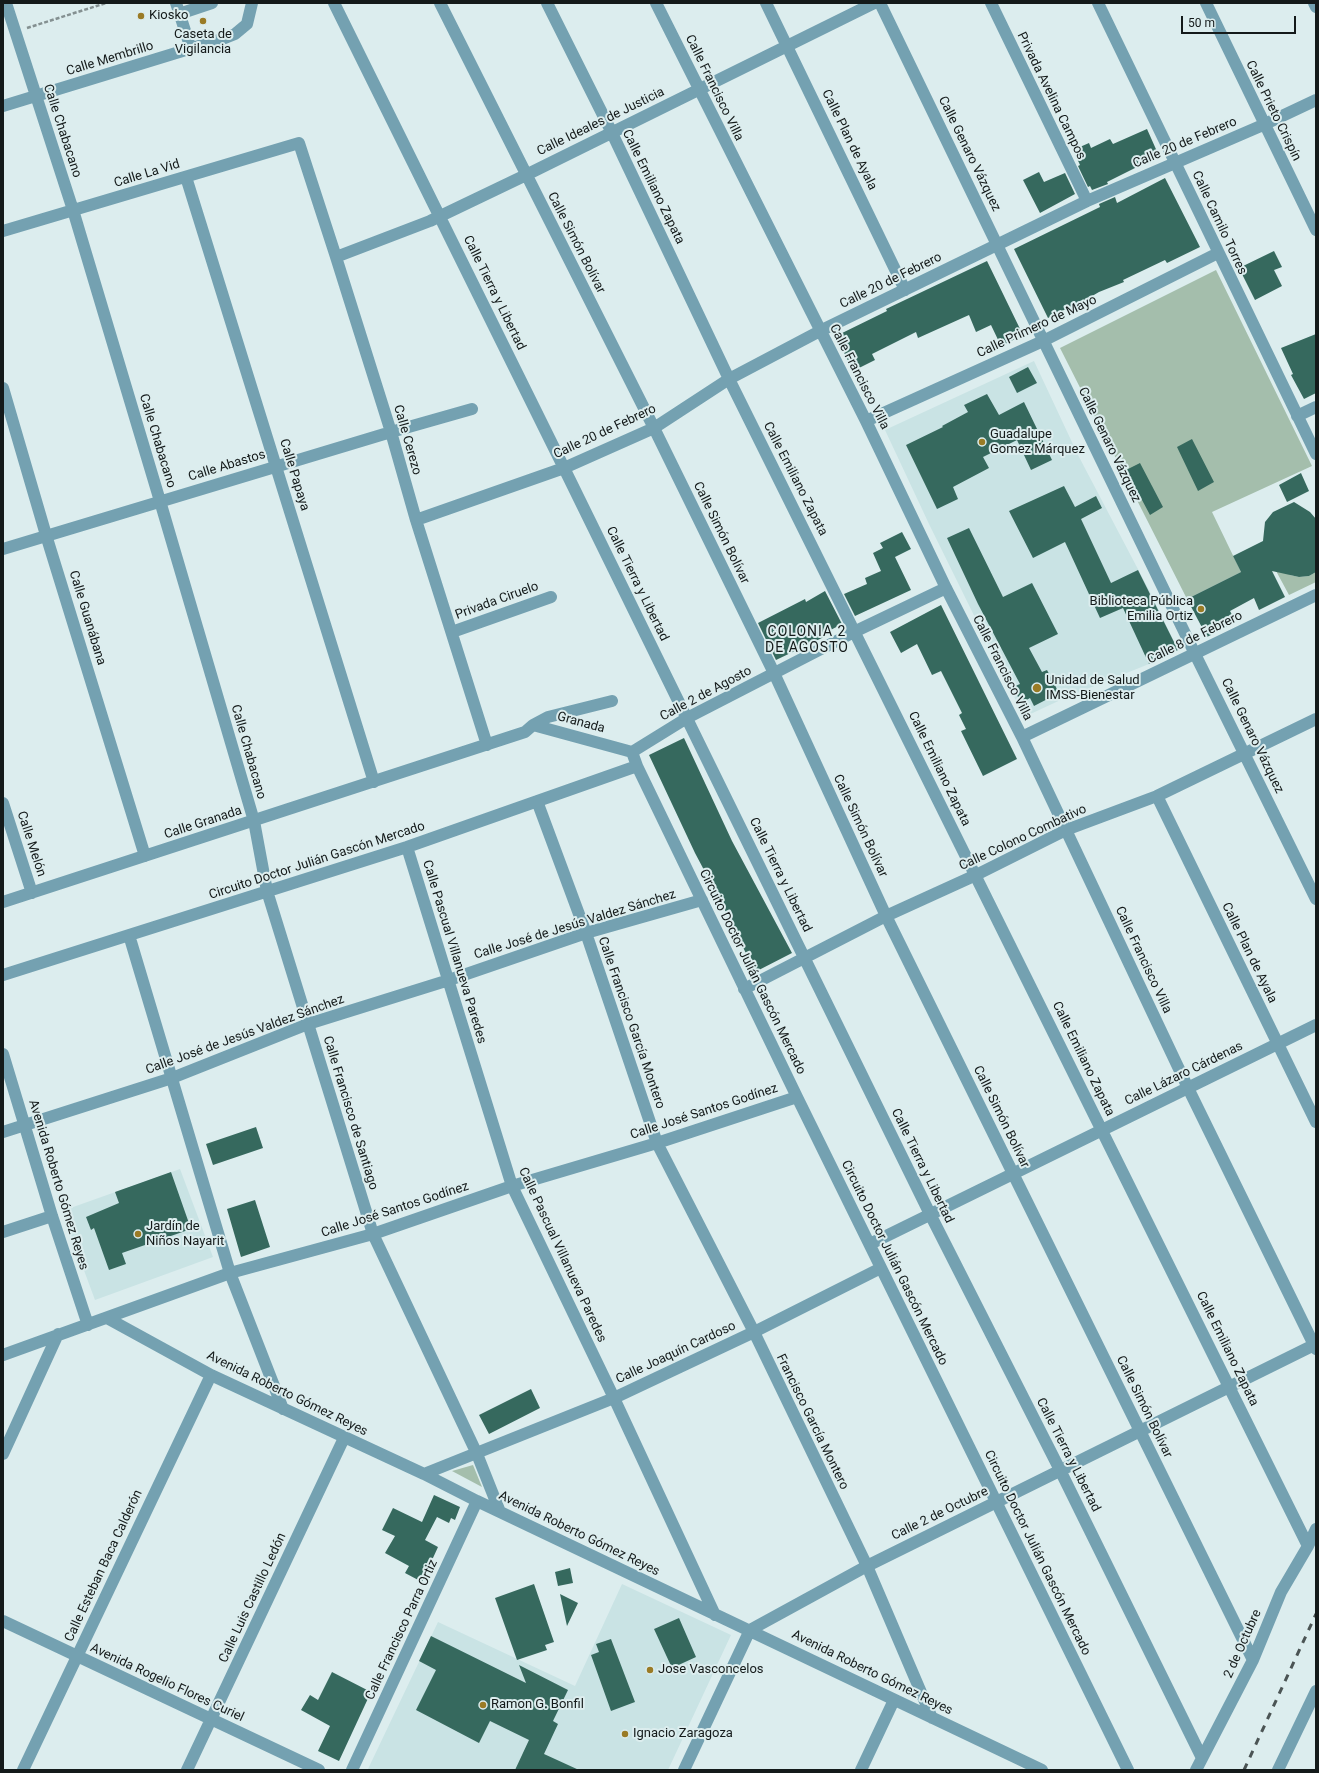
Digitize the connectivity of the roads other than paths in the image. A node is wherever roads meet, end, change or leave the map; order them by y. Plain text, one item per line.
1 (6, 3) edge
2 (212, 3) edge
3 (252, 3) edge
4 (334, 3) edge
5 (440, 3) edge
6 (547, 3) edge
7 (656, 3) edge
8 (766, 3) edge
9 (874, 3) edge
10 (880, 3) edge
11 (991, 3) edge
12 (1098, 3) edge
13 (1206, 3) edge
14 (1314, 3) edge
15 (1316, 7) edge
16 (177, 8) edge
17 (787, 45) junction
18 (191, 49) junction
19 (699, 89) junction
20 (36, 96) junction
21 (1316, 100) edge
22 (3, 106) edge
23 (1264, 125) junction
24 (612, 132) junction
25 (299, 143) joint
26 (1175, 162) junction
27 (526, 175) junction
28 (186, 176) junction
29 (1087, 201) junction
30 (73, 210) junction
31 (440, 216) junction
32 (1316, 230) edge
33 (3, 231) edge
34 (997, 244) junction
35 (1218, 253) junction
36 (336, 257) junction
37 (905, 290) junction
38 (820, 331) junction
39 (1043, 341) junction
40 (729, 379) junction
41 (3, 388) edge
42 (1316, 407) edge
43 (472, 409) dead end
44 (1297, 416) junction
45 (866, 421) junction
46 (654, 428) junction
47 (391, 432) junction
48 (1316, 454) edge
49 (277, 466) junction
50 (564, 468) junction
51 (160, 501) junction
52 (416, 520) junction
53 (46, 535) junction
54 (3, 548) edge
55 (946, 588) junction
56 (1316, 595) edge
57 (551, 597) dead end
58 (856, 631) junction
59 (452, 632) junction
60 (1195, 654) junction
61 (774, 673) junction
62 (612, 701) dead end
63 (687, 718) junction
64 (1316, 719) edge
65 (529, 728) junction
66 (1022, 737) junction
67 (487, 745) junction
68 (632, 752) junction
69 (1245, 753) junction
70 (637, 766) junction
71 (374, 782) junction
72 (1157, 796) junction
73 (537, 801) junction
74 (3, 803) edge
75 (254, 821) junction
76 (1066, 830) junction
77 (407, 847) junction
78 (145, 856) junction
79 (976, 875) junction
80 (267, 891) junction
81 (32, 893) junction
82 (1316, 899) edge
83 (702, 900) junction
84 (3, 902) edge
85 (886, 916) junction
86 (586, 934) junction
87 (129, 935) junction
88 (804, 957) junction
89 (3, 975) edge
90 (448, 980) junction
91 (744, 989) junction
92 (308, 1024) junction
93 (1316, 1025) edge
94 (1278, 1044) junction
95 (3, 1054) edge
96 (172, 1078) junction
97 (1188, 1088) junction
98 (797, 1097) junction
99 (1316, 1122) edge
100 (25, 1125) junction
101 (1103, 1130) junction
102 (3, 1132) edge
103 (657, 1143) junction
104 (1013, 1173) junction
105 (512, 1186) junction
106 (930, 1214) junction
107 (52, 1216) junction
108 (3, 1232) edge
109 (373, 1234) junction
110 (870, 1244) junction
111 (881, 1268) junction
112 (230, 1273) junction
113 (107, 1318) junction
114 (88, 1325) junction
115 (754, 1332) junction
116 (58, 1334) junction
117 (1315, 1346) edge
118 (3, 1355) edge
119 (211, 1374) junction
120 (1230, 1386) junction
121 (614, 1398) junction
122 (283, 1409) junction
123 (1140, 1431) junction
124 (344, 1438) junction
125 (3, 1454) edge
126 (477, 1454) junction
127 (1060, 1470) junction
128 (424, 1474) junction
129 (477, 1501) junction
130 (996, 1502) junction
131 (500, 1512) junction
132 (1316, 1529) edge
133 (1308, 1546) junction
134 (867, 1566) junction
135 (715, 1614) junction
136 (3, 1621) edge
137 (750, 1630) junction
138 (77, 1656) junction
139 (1253, 1660) junction
140 (1316, 1691) edge
141 (894, 1700) junction
142 (932, 1718) junction
143 (210, 1719) junction
144 (1202, 1758) junction
145 (1035, 1769) edge
146 (23, 1770) edge
147 (187, 1770) edge
148 (319, 1770) edge
149 (352, 1770) edge
150 (684, 1770) edge
151 (861, 1770) edge
152 (1128, 1770) edge
153 (1196, 1770) edge
154 (1278, 1770) edge

1 - 20 street, Calle Chabacano
2 - 16 street
3 - 18 street, Calle Membrillo
4 - 31 street, Calle Tierra y Libertad
5 - 27 street, Calle Simón Bolívar
6 - 24 street, Calle Emiliano Zapata
7 - 19 street, Calle Francisco Villa
8 - 17 street, Calle Plan de Ayala
9 - 17 street, Calle Ideales de Justicia
10 - 34 street, Calle Genaro Vázquez
11 - 29 street, Privada Avelina Campos
12 - 26 street, Calle Camilo Torres
13 - 23 street, Calle Prieto Crispín
14 - 15 street
16 - 18 street
17 - 19 street, Calle Ideales de Justicia
17 - 37 street, Calle Plan de Ayala
18 - 20 street, Calle Membrillo
19 - 24 street, Calle Ideales de Justicia
19 - 38 street, Calle Francisco Villa
20 - 22 street, Calle Membrillo
20 - 30 street, Calle Chabacano
21 - 23 street, Calle 20 de Febrero
23 - 26 street, Calle 20 de Febrero
23 - 32 street, Calle Prieto Crispín
24 - 27 street, Calle Ideales de Justicia
24 - 40 street, Calle Emiliano Zapata
25 - 28 street, Calle La Vid
25 - 36 street, Calle Cerezo
26 - 29 street, Calle 20 de Febrero
26 - 35 street, Calle Camilo Torres
27 - 31 street, Calle Ideales de Justicia
27 - 46 street, Calle Simón Bolívar
28 - 30 street, Calle La Vid
28 - 49 street, Calle Papaya
29 - 34 street, Calle 20 de Febrero
30 - 33 street, Calle La Vid
30 - 51 street, Calle Chabacano
31 - 36 street, Calle Ideales de Justicia
31 - 50 street, Calle Tierra y Libertad
34 - 37 street, Calle 20 de Febrero
34 - 39 street, Calle Genaro Vázquez
35 - 39 street, Calle Primero de Mayo
35 - 44 street, Calle Camilo Torres
36 - 47 street, Calle Cerezo
37 - 38 street, Calle 20 de Febrero
38 - 40 street, Calle 20 de Febrero
38 - 45 street, Calle Francisco Villa
39 - 45 street, Calle Primero de Mayo
39 - 60 street, Calle Genaro Vázquez
40 - 46 street, Calle 20 de Febrero
40 - 58 street, Calle Emiliano Zapata
41 - 53 street, Calle Guanábana
42 - 44 street
43 - 47 street, Calle Abastos
44 - 48 street, Calle Camilo Torres
45 - 55 street, Calle Francisco Villa
46 - 50 street, Calle 20 de Febrero
46 - 61 street, Calle Simón Bolívar
47 - 49 street, Calle Abastos
47 - 52 street, Calle Cerezo
49 - 51 street, Calle Abastos
49 - 71 street, Calle Papaya
50 - 52 street, Calle 20 de Febrero
50 - 63 street, Calle Tierra y Libertad
51 - 53 street, Calle Abastos
51 - 75 street, Calle Chabacano
52 - 59 street, Calle Cerezo
53 - 54 street, Calle Abastos
53 - 78 street, Calle Guanábana
55 - 58 street, Calle 2 de Agosto
55 - 66 street, Calle Francisco Villa
56 - 60 street, Calle 8 de Febrero
57 - 59 street, Privada Ciruelo
58 - 61 street, Calle 2 de Agosto
58 - 79 street, Calle Emiliano Zapata
59 - 67 street, Calle Cerezo
60 - 66 street, Calle 8 de Febrero
60 - 69 street, Calle Genaro Vázquez
61 - 63 street, Calle 2 de Agosto
61 - 85 street, Calle Simón Bolívar
62 - 65 street, Calle Granada
63 - 68 street, Calle 2 de Agosto
63 - 88 street, Calle Tierra y Libertad
64 - 69 street, Calle Colono Combativo
65 - 67 street, Calle Granada
65 - 68 street, Granada
66 - 76 street, Calle Francisco Villa
67 - 71 street, Calle Granada
68 - 70 street, Circuito Doctor Julián Gascón Mercado
69 - 72 street, Calle Colono Combativo
69 - 82 street, Calle Genaro Vázquez
70 - 73 street, Circuito Doctor Julián Gascón Mercado
70 - 83 street, Circuito Doctor Julián Gascón Mercado
71 - 75 street, Calle Granada
72 - 76 street, Calle Colono Combativo
72 - 94 street, Calle Plan de Ayala
73 - 77 street, Circuito Doctor Julián Gascón Mercado
73 - 86 street, Calle Francisco García Montero
74 - 81 street, Calle Melón
75 - 78 street, Calle Granada
75 - 80 street, Calle Chabacano
76 - 79 street, Calle Colono Combativo
76 - 97 street, Calle Francisco Villa
77 - 80 street, Circuito Doctor Julián Gascón Mercado
77 - 90 street, Calle Pascual Villanueva Paredes
78 - 81 street, Calle Granada
79 - 85 street, Calle Colono Combativo
79 - 101 street, Calle Emiliano Zapata
80 - 87 street, Circuito Doctor Julián Gascón Mercado
80 - 92 street, Calle Francisco de Santiago
81 - 84 street, Calle Granada
83 - 86 street, Calle José de Jesús Valdez Sánchez
83 - 91 street, Circuito Doctor Julián Gascón Mercado
85 - 88 street, Calle Colono Combativo
85 - 104 street, Calle Simón Bolívar
86 - 90 street, Calle José de Jesús Valdez Sánchez
86 - 103 street, Calle Francisco García Montero
87 - 89 street, Circuito Doctor Julián Gascón Mercado
87 - 96 street
88 - 91 street, Calle Colono Combativo
88 - 106 street, Calle Tierra y Libertad
90 - 92 street, Calle José de Jesús Valdez Sánchez
90 - 105 street, Calle Pascual Villanueva Paredes
91 - 98 street, Circuito Doctor Julián Gascón Mercado
92 - 96 street, Calle José de Jesús Valdez Sánchez
92 - 109 street, Calle Francisco de Santiago
93 - 94 street, Calle Lázaro Cárdenas
94 - 97 street, Calle Lázaro Cárdenas
94 - 99 street, Calle Plan de Ayala
95 - 100 street, Avenida Roberto Gómez Reyes
96 - 100 street, Calle José de Jesús Valdez Sánchez
96 - 112 street
97 - 101 street, Calle Lázaro Cárdenas
97 - 117 street, Calle Francisco Villa
98 - 103 street, Calle José Santos Godínez
98 - 110 street, Circuito Doctor Julián Gascón Mercado
100 - 102 street, Calle José de Jesús Valdez Sánchez
100 - 107 street, Avenida Roberto Gómez Reyes
101 - 104 street, Calle Lázaro Cárdenas
101 - 120 street, Calle Emiliano Zapata
103 - 105 street, Calle José Santos Godínez
103 - 115 street, Francisco García Montero
104 - 106 street, Calle Lázaro Cárdenas
104 - 123 street, Calle Simón Bolívar
105 - 109 street, Calle José Santos Godínez
105 - 121 street, Calle Pascual Villanueva Paredes
106 - 110 street, Calle Lázaro Cárdenas
106 - 127 street, Calle Tierra y Libertad
107 - 108 street
107 - 114 street, Avenida Roberto Gómez Reyes
109 - 112 street, Calle José Santos Godínez
109 - 126 street, Calle Francisco de Santiago
110 - 111 street, Circuito Doctor Julián Gascón Mercado
111 - 115 street, Calle Joaquín Cardoso
111 - 130 street, Circuito Doctor Julián Gascón Mercado
112 - 113 street, Calle José Santos Godínez
112 - 122 street
113 - 114 street, Calle José Santos Godínez
113 - 119 street, Avenida Roberto Gómez Reyes
114 - 116 street, Calle José Santos Godínez
115 - 121 street, Calle Joaquín Cardoso
115 - 134 street, Francisco García Montero
116 - 118 street, Calle José Santos Godínez
116 - 125 street
117 - 120 street, Calle 2 de Octubre
119 - 122 street, Avenida Roberto Gómez Reyes
119 - 138 street, Calle Esteban Baca Calderón
120 - 123 street, Calle 2 de Octubre
120 - 133 street, Calle Emiliano Zapata
121 - 126 street, Calle Joaquín Cardoso
121 - 135 street, Calle Pascual Villanueva Paredes
122 - 124 street, Avenida Roberto Gómez Reyes
123 - 127 street, Calle 2 de Octubre
123 - 139 street, Calle Simón Bolívar
124 - 128 street, Avenida Roberto Gómez Reyes
124 - 143 street, Calle Luis Castillo Ledón
126 - 128 street, Calle Joaquín Cardoso
126 - 131 street, Calle Francisco de Santiago
127 - 130 street, Calle 2 de Octubre
127 - 144 street, Calle Tierra y Libertad
128 - 129 street, Avenida Roberto Gómez Reyes
129 - 131 street, Avenida Roberto Gómez Reyes
129 - 149 street, Calle Francisco Parra Ortiz
130 - 134 street, Calle 2 de Octubre
130 - 152 street, Circuito Doctor Julián Gascón Mercado
131 - 135 street, Avenida Roberto Gómez Reyes
132 - 133 street, 2 de Octubre
133 - 139 street, 2 de Octubre
134 - 137 street, Calle 2 de Octubre
134 - 142 street, Francisco García Montero
135 - 137 street, Avenida Roberto Gómez Reyes
136 - 138 street, Avenida Rogelio Flores Curiel
137 - 141 street, Avenida Roberto Gómez Reyes
137 - 150 street
138 - 143 street, Avenida Rogelio Flores Curiel
138 - 146 street, Calle Esteban Baca Calderón
139 - 144 street, 2 de Octubre
140 - 154 street
141 - 142 street, Avenida Roberto Gómez Reyes
141 - 151 street
142 - 145 street, Avenida Roberto Gómez Reyes
143 - 147 street, Calle Luis Castillo Ledón
143 - 148 street, Avenida Rogelio Flores Curiel
144 - 153 street, 2 de Octubre

